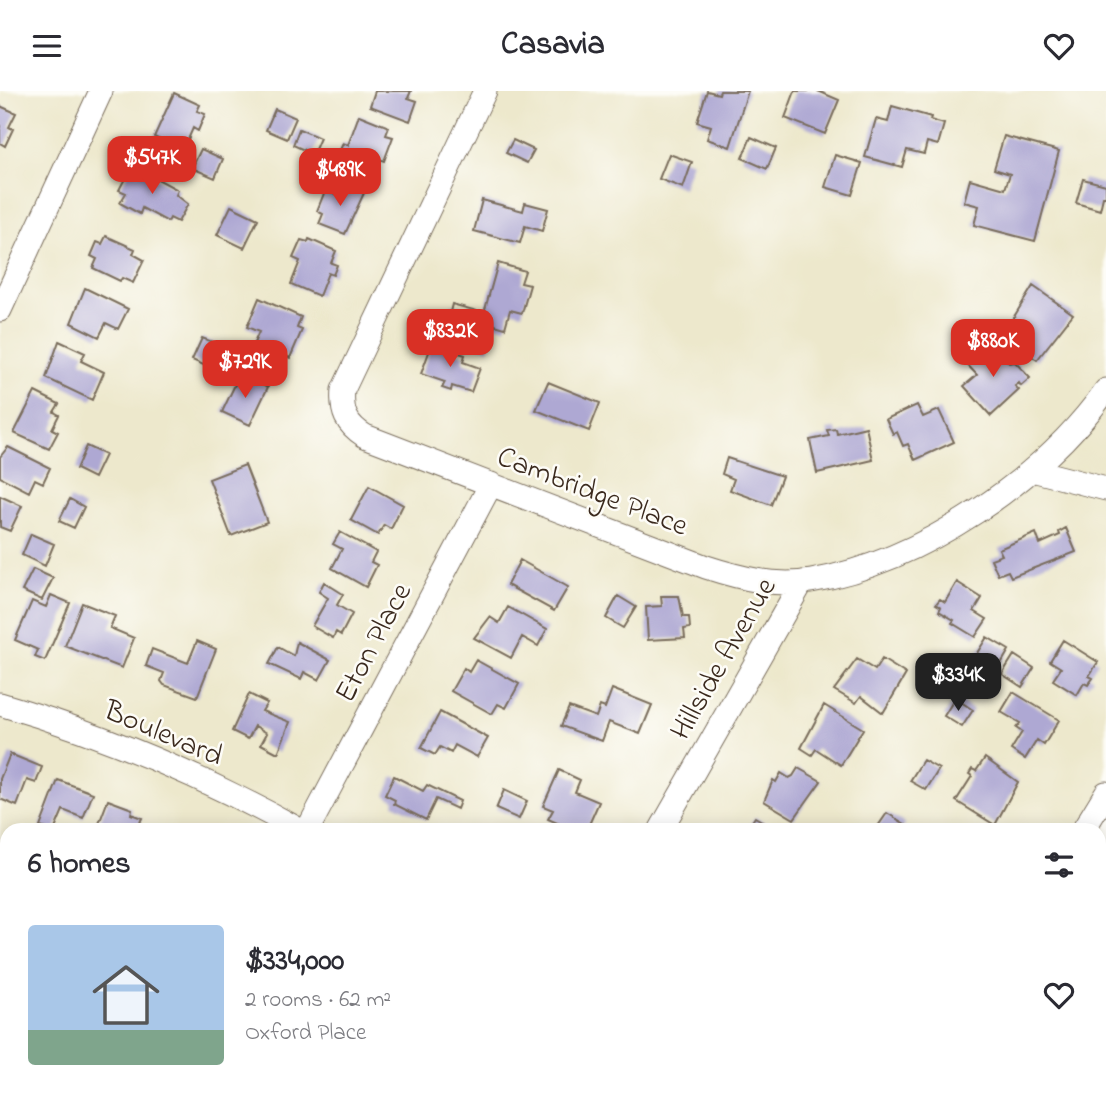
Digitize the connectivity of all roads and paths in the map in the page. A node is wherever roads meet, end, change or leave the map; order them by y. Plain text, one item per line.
1 (101, 91) edge
2 (485, 91) edge
3 (0, 310) edge
4 (1106, 390) edge
5 (1032, 470) junction
6 (491, 484) junction
7 (1106, 489) edge
8 (802, 582) junction
9 (0, 705) edge
10 (1106, 793) edge
11 (286, 823) edge
12 (311, 823) edge
13 (664, 823) edge
14 (1088, 823) edge

1 - 3 street
2 - 6 street, Cambridge Place
4 - 5 street, Hillside Avenue
5 - 7 street
5 - 8 street, Hillside Avenue
6 - 8 street, Cambridge Place
6 - 12 street, Eton Place
8 - 13 street, Hillside Avenue
9 - 11 street, Boulevard
10 - 14 street

